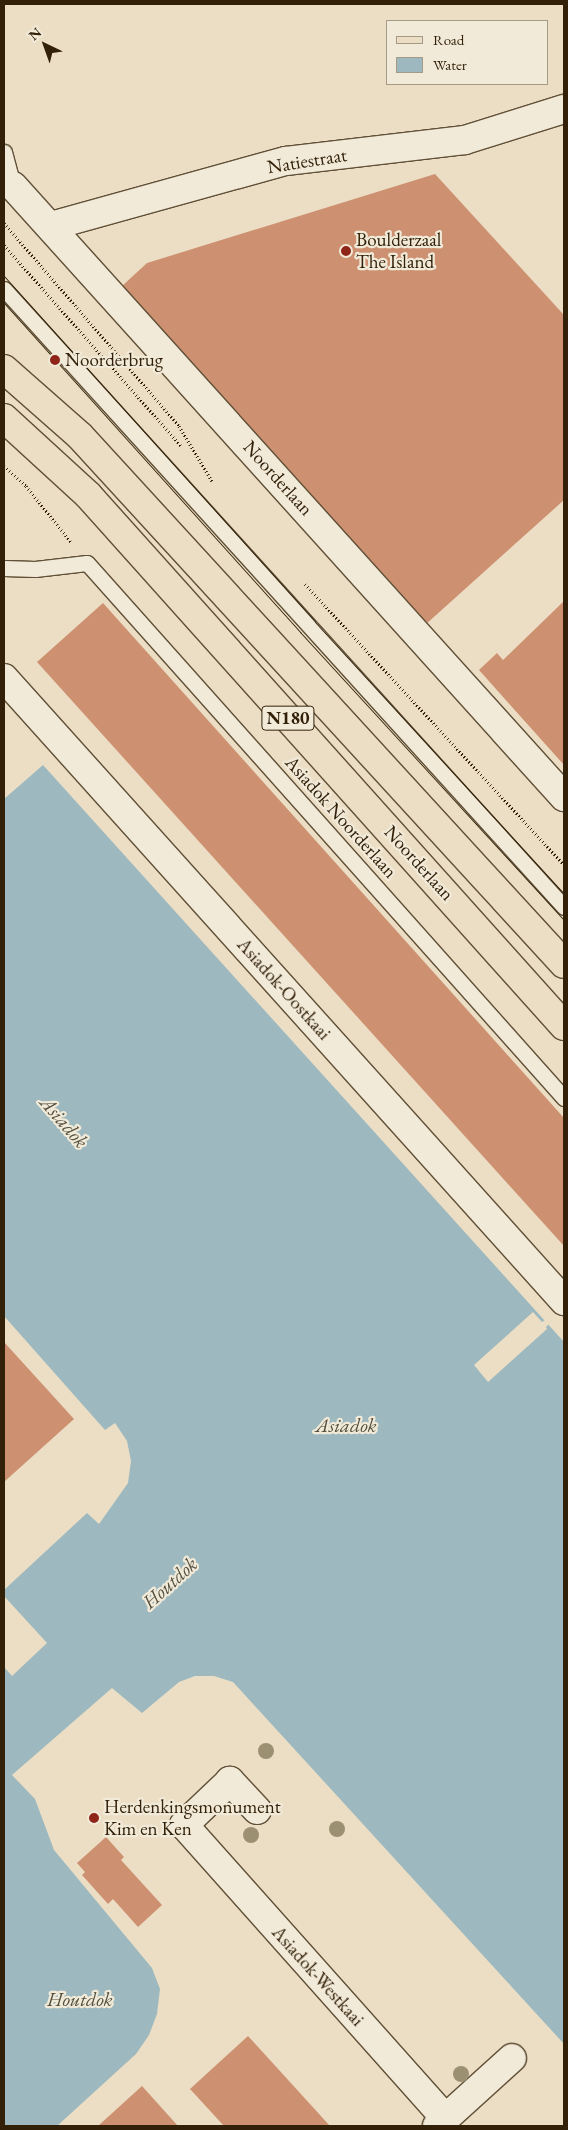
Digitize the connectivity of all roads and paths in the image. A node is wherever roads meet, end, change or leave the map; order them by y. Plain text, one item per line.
1 (564, 109) edge
2 (4, 152) edge
3 (13, 186) joint
4 (4, 223) edge
5 (51, 226) junction
6 (4, 245) edge
7 (4, 289) edge
8 (4, 369) edge
9 (4, 418) edge
10 (188, 454) dead end
11 (194, 462) dead end
12 (4, 466) edge
13 (88, 563) junction
14 (4, 568) edge
15 (301, 579) dead end
16 (4, 678) edge
17 (564, 797) edge
18 (564, 865) edge
19 (564, 907) edge
20 (564, 964) edge
21 (564, 1026) edge
22 (564, 1098) edge
23 (564, 1301) edge
24 (257, 1810) dead end
25 (512, 2058) dead end
26 (441, 2122) edge

1 - 5 street, Natiestraat
2 - 3 lane, Noorderlaan
3 - 5 street, Noorderlaan
4 - 11 path
5 - 17 street, Noorderlaan
6 - 10 path
7 - 19 lane
8 - 20 main road, Noorderlaan / N180
9 - 21 main road, Noorderlaan / N180
12 - 13 path
13 - 14 lane
13 - 22 lane, Asiadok Noorderlaan
15 - 18 path
16 - 23 street, Asiadok-Oostkaai
24 - 26 street, Asiadok-Westkaai
25 - 26 street

